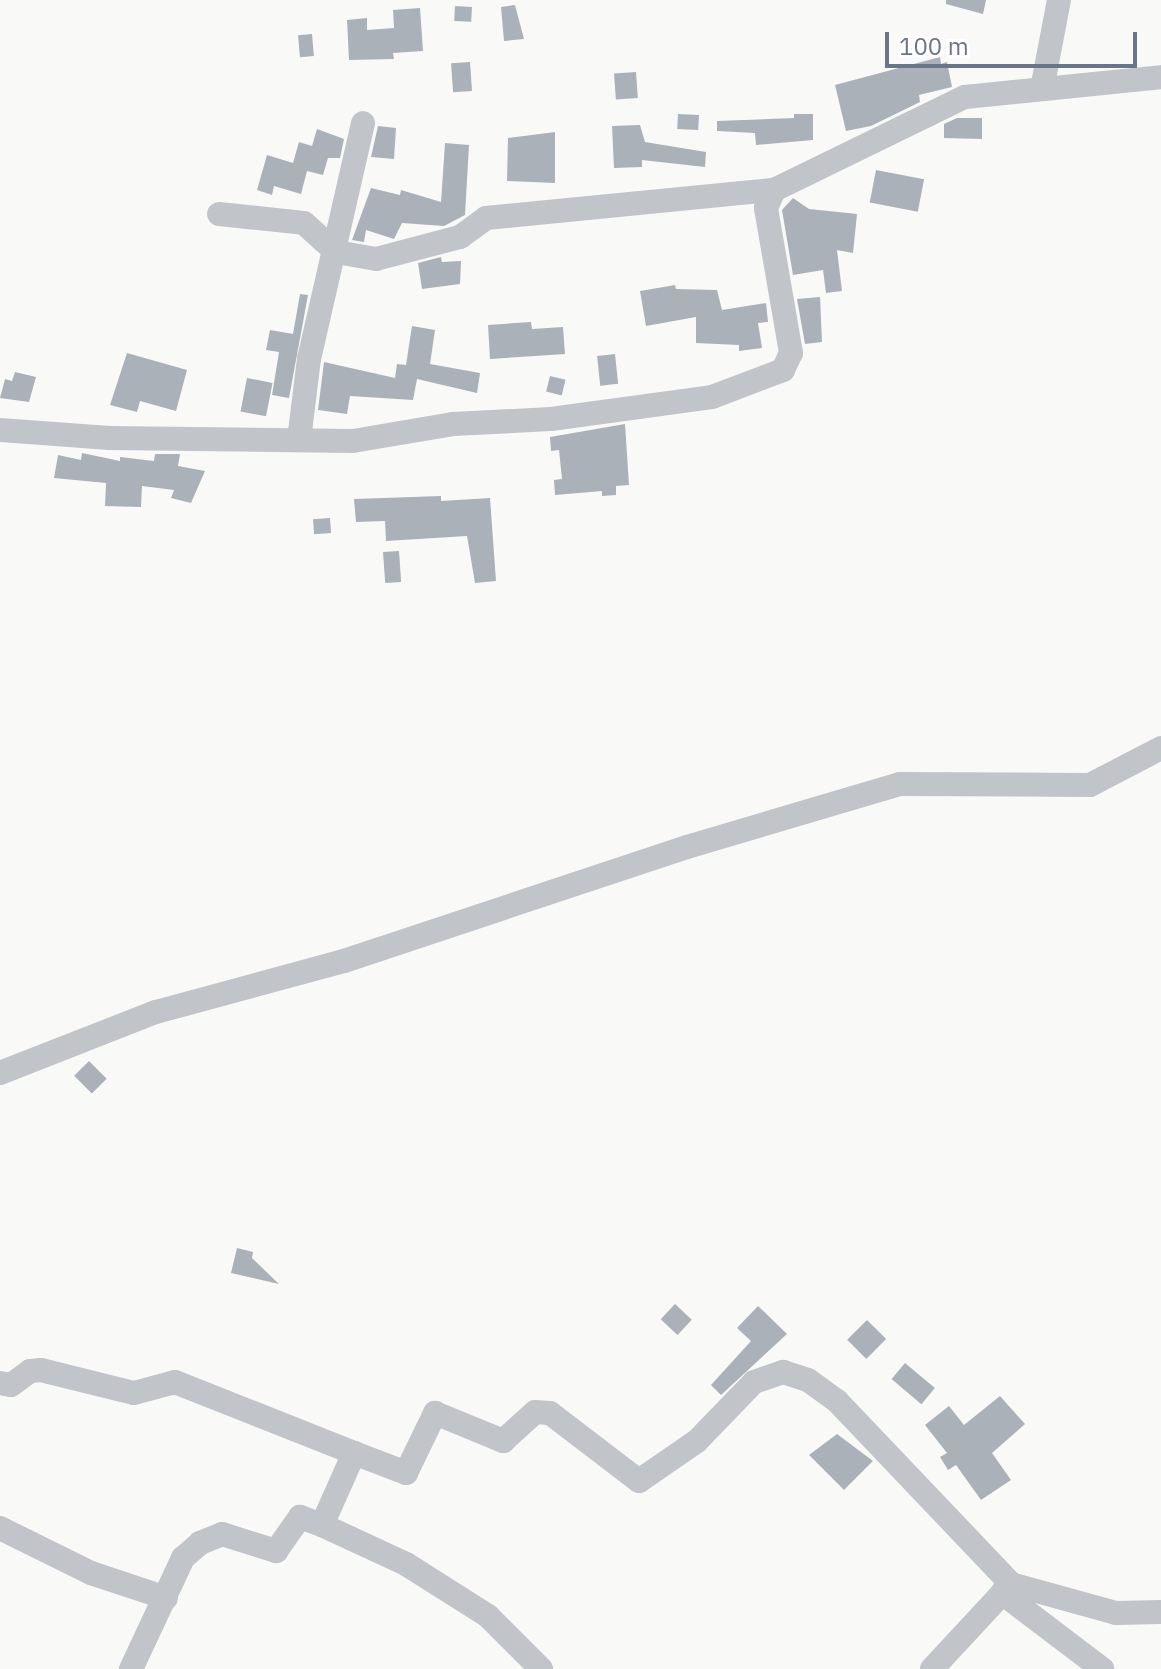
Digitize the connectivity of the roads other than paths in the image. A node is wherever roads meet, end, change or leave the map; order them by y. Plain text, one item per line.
1 (1059, 0) edge
2 (1161, 77) edge
3 (1042, 89) junction
4 (363, 123) dead end
5 (774, 190) junction
6 (219, 214) dead end
7 (336, 252) junction
8 (0, 430) edge
9 (299, 440) junction
10 (1161, 748) edge
11 (0, 1073) edge
12 (0, 1383) edge
13 (354, 1453) junction
14 (322, 1525) junction
15 (0, 1528) edge
16 (1006, 1588) junction
17 (166, 1598) junction
18 (1161, 1612) edge
19 (131, 1669) edge
20 (541, 1669) edge
21 (932, 1669) edge
22 (1102, 1669) edge

1 - 3 street
2 - 3 street
3 - 5 street
4 - 7 street
5 - 7 street
5 - 9 street
6 - 7 street
7 - 9 street
8 - 9 street
10 - 11 street
12 - 13 street
13 - 14 street
13 - 16 street
14 - 17 street
14 - 20 street
15 - 17 street
16 - 18 street
16 - 21 street
16 - 22 street
17 - 19 street

